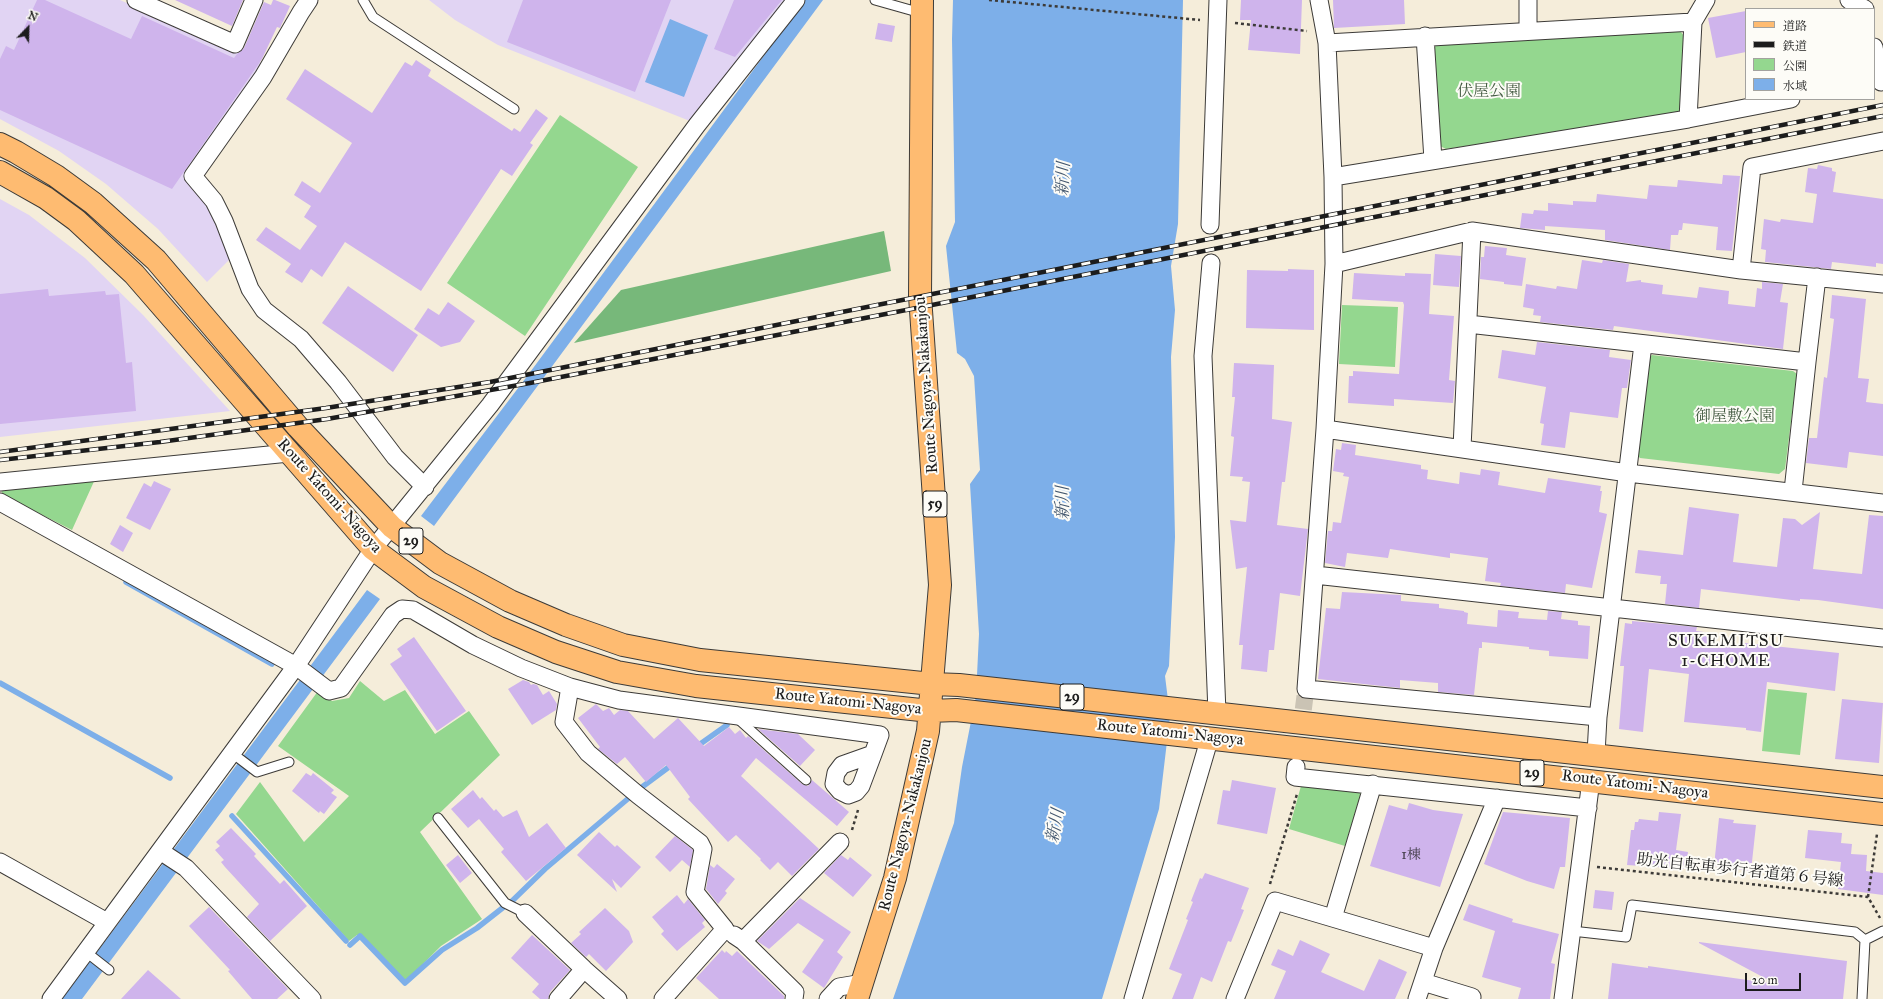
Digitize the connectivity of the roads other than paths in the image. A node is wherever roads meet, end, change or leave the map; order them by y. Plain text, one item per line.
1 (136, 0) edge
2 (254, 0) edge
3 (309, 0) edge
4 (363, 0) edge
5 (796, 0) edge
6 (875, 0) edge
7 (1218, 0) edge
8 (1319, 0) edge
9 (1528, 0) edge
10 (1706, 0) edge
11 (1849, 0) edge
12 (921, 7) edge
13 (1864, 8) edge
14 (1693, 22) junction
15 (1528, 30) junction
16 (1425, 36) junction
17 (1326, 37) junction
18 (1875, 54) edge
19 (1879, 82) edge
20 (1786, 100) edge
21 (514, 109) dead end
22 (1688, 119) junction
23 (1883, 141) edge
24 (0, 144) edge
25 (1433, 160) junction
26 (0, 172) edge
27 (1333, 177) junction
28 (1210, 225) dead end
29 (1472, 230) junction
30 (1211, 263) dead end
31 (1334, 264) junction
32 (1741, 270) junction
33 (1817, 277) junction
34 (1883, 284) edge
35 (1468, 324) junction
36 (1642, 344) junction
37 (1807, 362) junction
38 (1326, 430) junction
39 (1462, 448) junction
40 (289, 454) junction
41 (1628, 473) junction
42 (0, 482) edge
43 (425, 487) junction
44 (1793, 492) junction
45 (0, 502) edge
46 (1883, 503) edge
47 (392, 527) junction
48 (373, 548) junction
49 (1315, 575) junction
50 (1612, 608) junction
51 (1883, 638) edge
52 (299, 668) junction
53 (932, 684) junction
54 (570, 687) junction
55 (930, 710) junction
56 (1217, 713) junction
57 (735, 716) junction
58 (1598, 717) junction
59 (1210, 737) junction
60 (873, 754) junction
61 (1596, 754) junction
62 (235, 755) junction
63 (289, 762) dead end
64 (1299, 772) road end
65 (806, 780) dead end
66 (1591, 780) junction
67 (1373, 784) junction
68 (1883, 787) edge
69 (1497, 798) junction
70 (1588, 808) junction
71 (1882, 814) edge
72 (438, 818) dead end
73 (840, 842) road end
74 (163, 853) junction
75 (0, 862) edge
76 (525, 913) joint
77 (1333, 918) junction
78 (108, 922) junction
79 (725, 929) junction
80 (1572, 931) junction
81 (1883, 931) edge
82 (1864, 940) junction
83 (743, 941) junction
84 (1434, 948) junction
85 (88, 954) junction
86 (584, 969) junction
87 (109, 970) dead end
88 (1423, 982) junction
89 (857, 994) edge
90 (1238, 998) edge
91 (51, 999) edge
92 (312, 999) edge
93 (558, 999) edge
94 (618, 999) edge
95 (663, 999) edge
96 (794, 999) edge
97 (828, 999) edge
98 (1133, 999) edge
99 (1417, 999) edge
100 (1471, 999) edge
101 (1563, 999) edge
102 (1862, 999) edge

1 - 2 street
3 - 43 street
4 - 21 lane
5 - 43 street
6 - 12 lane
7 - 28 street
8 - 17 street
9 - 15 street
10 - 14 street
11 - 13 street
12 - 53 main road, Route Nagoya-Nakakanjou / 59
14 - 15 street
14 - 22 street
15 - 16 street
16 - 17 street
16 - 25 street
17 - 27 street
18 - 19 street
20 - 22 street
22 - 25 street
23 - 32 street
24 - 47 main road, Route Yatomi-Nagoya / 29
25 - 27 street
26 - 40 main road, Route Yatomi-Nagoya / 29
27 - 31 street
29 - 31 street
29 - 32 street
29 - 35 street
30 - 56 street
31 - 38 street
32 - 33 street
33 - 34 street
33 - 37 street
35 - 36 street
35 - 39 street
36 - 37 street
36 - 41 street
37 - 44 street
38 - 39 street
38 - 49 street
39 - 41 street
40 - 42 street
40 - 48 main road, Route Yatomi-Nagoya / 29
41 - 44 street
41 - 50 street
43 - 47 street
44 - 46 street
45 - 52 street
47 - 48 street
47 - 53 main road, Route Yatomi-Nagoya / 29
48 - 52 street
48 - 55 main road, Route Yatomi-Nagoya / 29
49 - 50 street
49 - 58 street
50 - 51 street
50 - 58 street
52 - 54 street
52 - 62 street
53 - 55 main road, Route Nagoya-Nakakanjou / 59
53 - 56 main road, Route Yatomi-Nagoya / 29
54 - 57 street
54 - 79 street
55 - 59 main road, Route Yatomi-Nagoya / 29
55 - 89 main road, Route Nagoya-Nakakanjou / 59
56 - 61 main road, Route Yatomi-Nagoya / 29
57 - 60 street
57 - 65 lane
58 - 61 street
59 - 66 main road, Route Yatomi-Nagoya / 29
59 - 98 street
60 - 60 street
61 - 68 main road, Route Yatomi-Nagoya / 29
62 - 63 lane
62 - 74 street
64 - 67 street
66 - 70 street
66 - 71 main road, Route Yatomi-Nagoya / 29
67 - 69 street
67 - 77 street
69 - 70 street
69 - 84 street
70 - 80 street
72 - 76 lane
73 - 83 street
74 - 78 street
74 - 92 street
75 - 78 street
76 - 86 street
77 - 84 street
77 - 90 street
78 - 85 street
79 - 83 street
79 - 95 street
80 - 82 lane
80 - 101 street
81 - 82 lane
82 - 102 lane
83 - 96 street
84 - 88 street
85 - 87 lane
85 - 91 street
86 - 93 street
86 - 94 street
88 - 99 street
88 - 100 street
89 - 97 street

